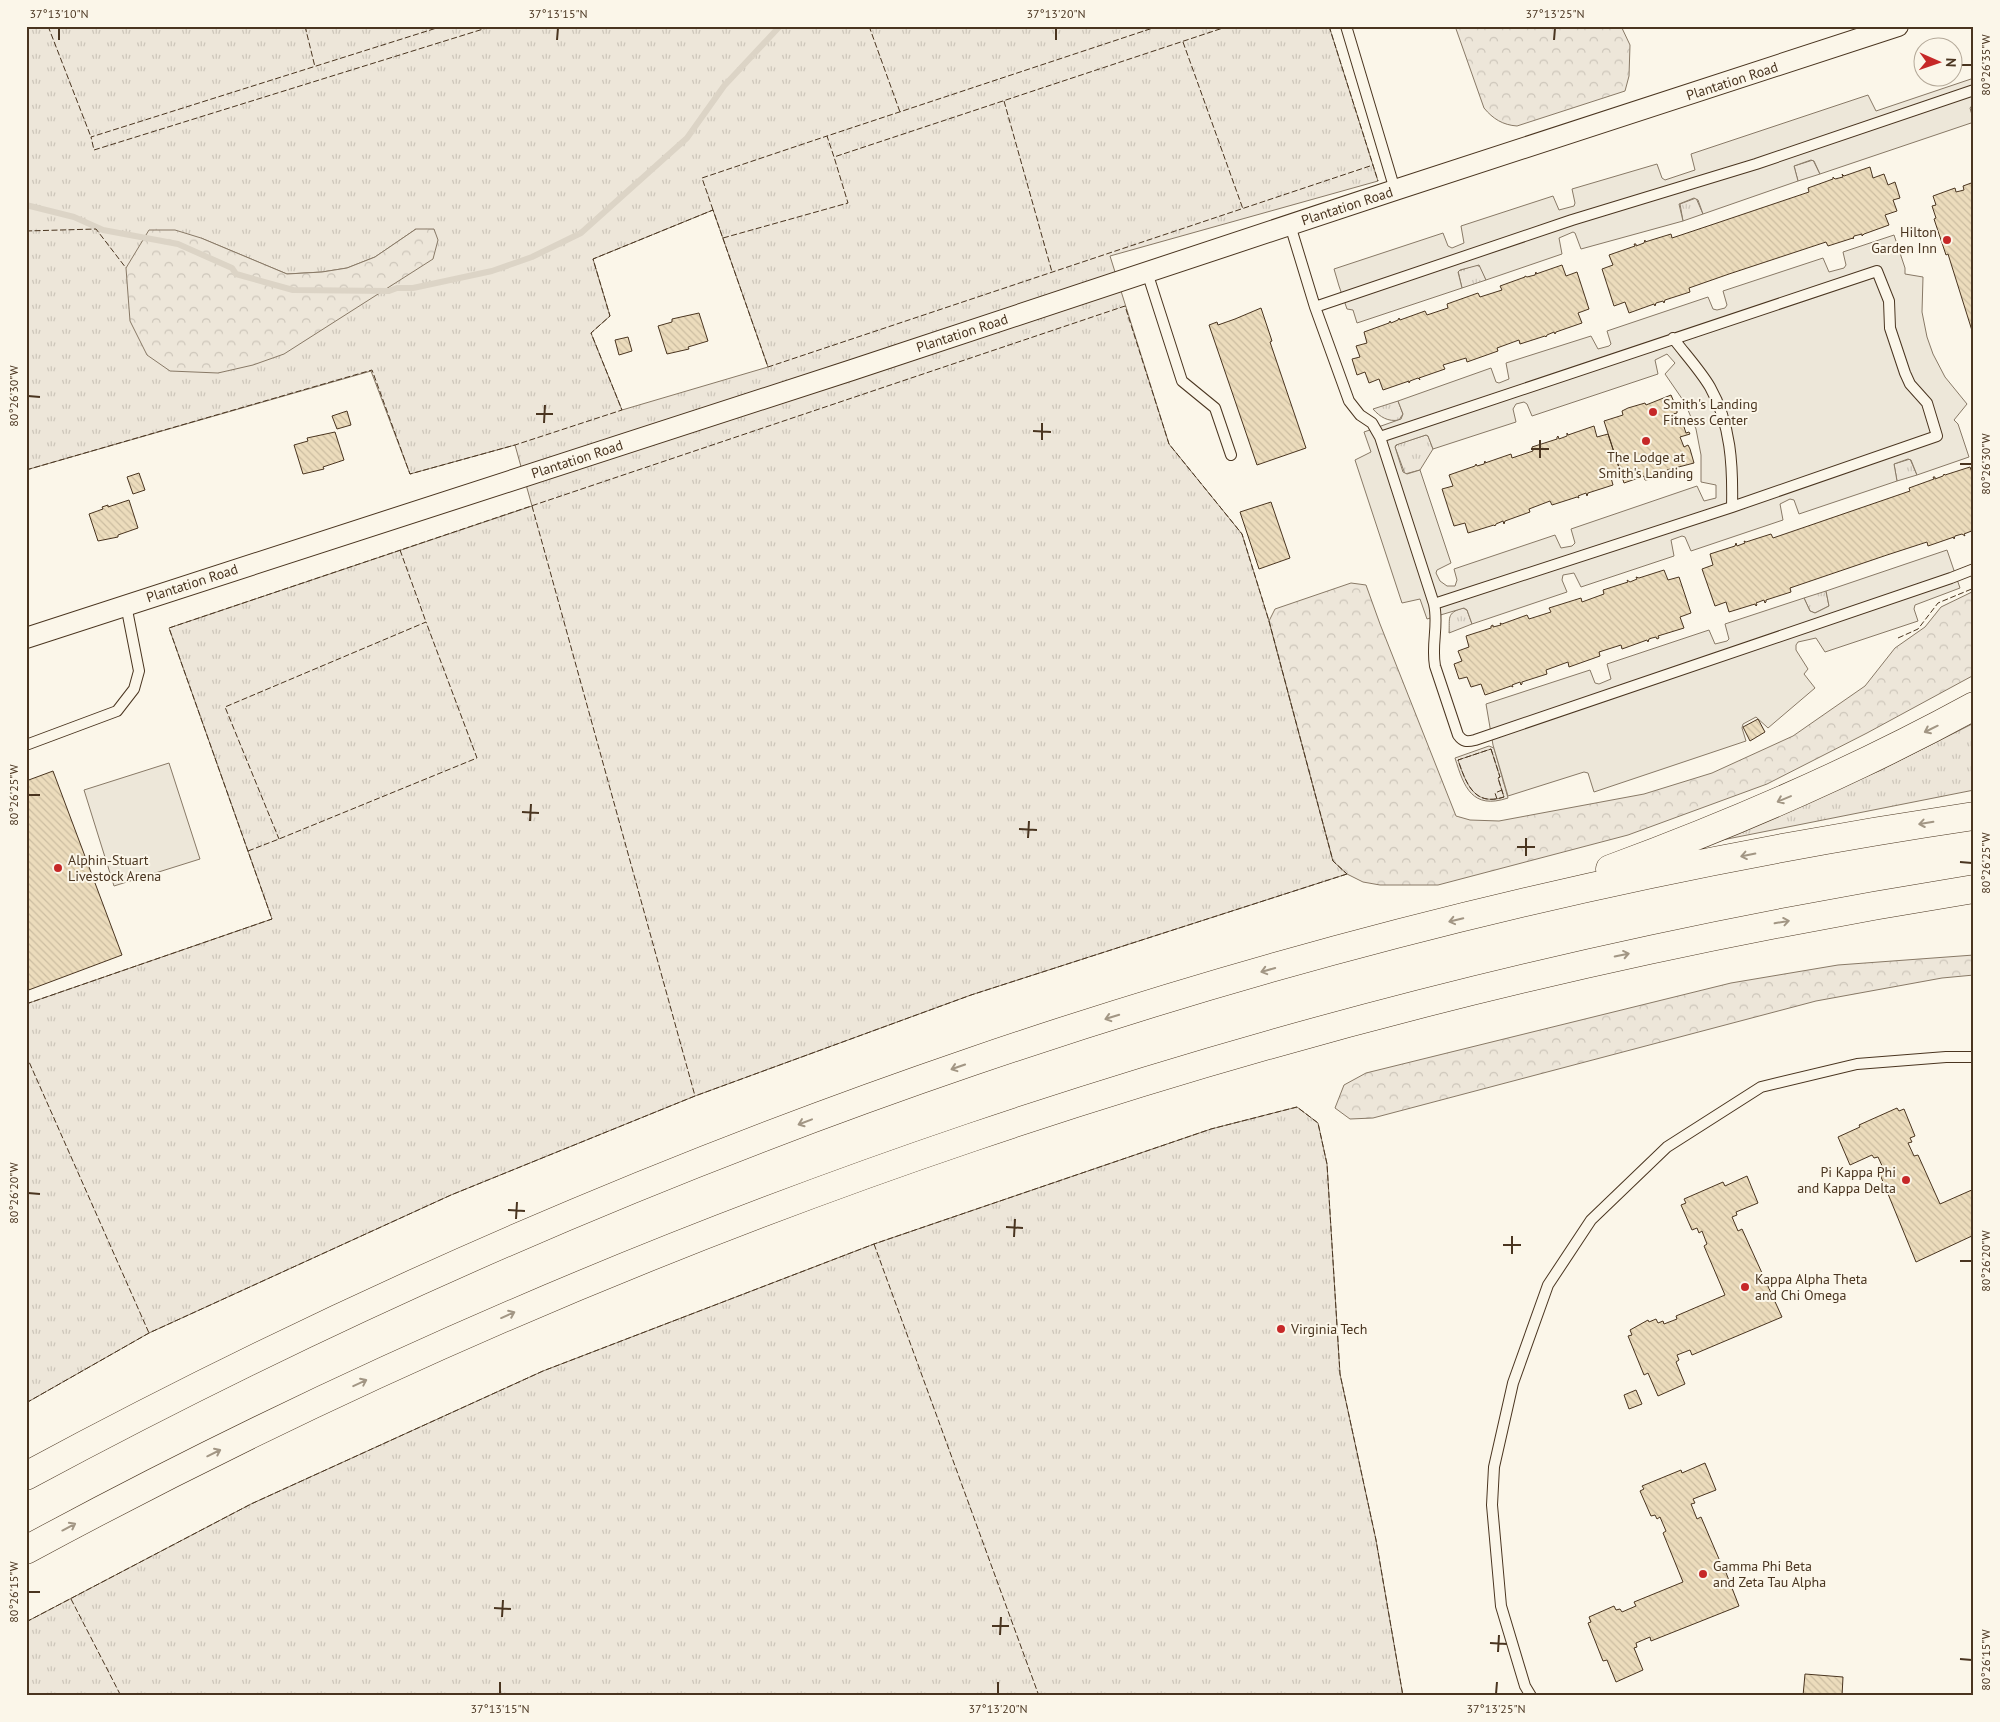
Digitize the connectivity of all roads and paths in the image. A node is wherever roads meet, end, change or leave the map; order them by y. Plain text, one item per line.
1 (1346, 26) edge
2 (1898, 26) edge
3 (1974, 90) edge
4 (1395, 190) junction
5 (1290, 225) junction
6 (1147, 272) junction
7 (1314, 307) junction
8 (1673, 338) junction
9 (1380, 437) junction
10 (1231, 455) dead end
11 (1732, 507) junction
12 (1974, 569) edge
13 (1434, 604) junction
14 (126, 605) junction
15 (26, 638) edge
16 (1974, 706) edge
17 (26, 745) edge
18 (1974, 816) edge
19 (1969, 891) edge
20 (1503, 908) junction
21 (1974, 1057) edge
22 (26, 1476) edge
23 (26, 1550) edge
24 (1531, 1696) edge

1 - 4 lane
2 - 4 street, Plantation Road
3 - 7 lane
4 - 5 street, Plantation Road
5 - 6 street, Plantation Road
5 - 7 lane
6 - 10 lane
6 - 14 street, Plantation Road
7 - 9 lane
8 - 9 lane
8 - 11 lane
8 - 11 lane
9 - 13 lane
11 - 13 lane
12 - 13 lane
14 - 15 street, Plantation Road
14 - 17 lane
16 -> 20 highway
18 -> 20 highway
23 -> 19 highway
20 -> 22 highway
21 - 24 lane

